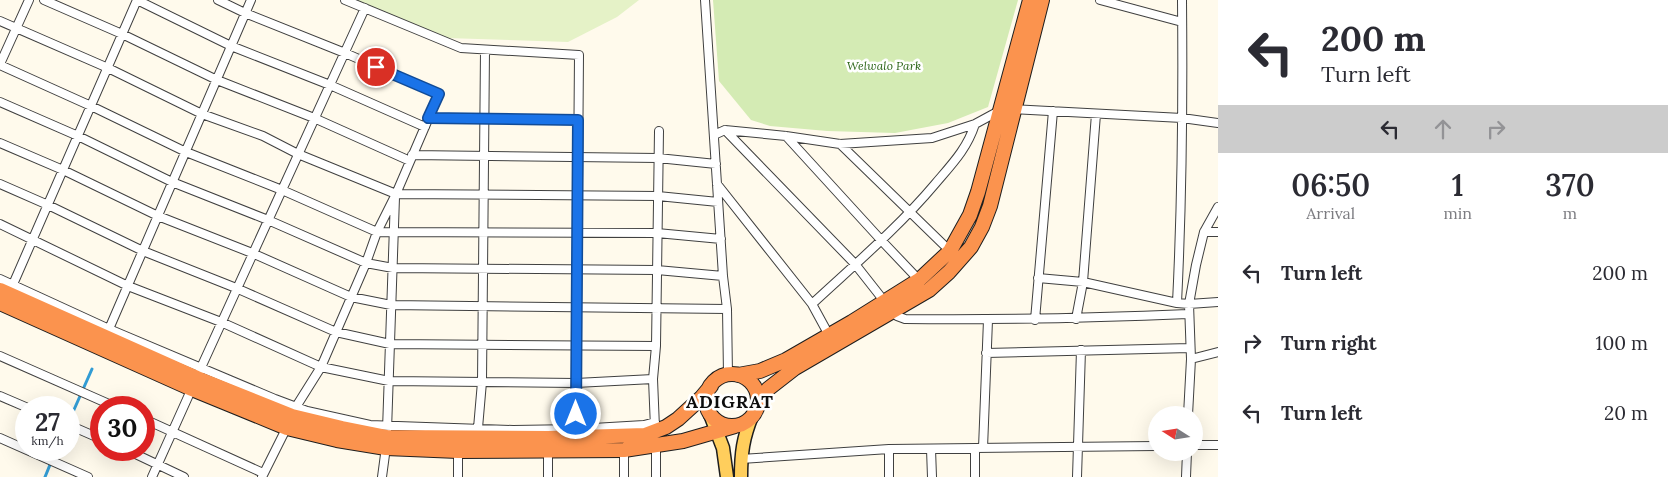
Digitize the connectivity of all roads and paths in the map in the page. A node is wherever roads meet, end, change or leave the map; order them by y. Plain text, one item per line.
1 (29, 0) edge
2 (44, 0) edge
3 (137, 0) edge
4 (218, 0) edge
5 (251, 0) edge
6 (345, 0) edge
7 (705, 0) edge
8 (1030, 0) edge
9 (1042, 0) edge
10 (1100, 0) edge
11 (1182, 0) edge
12 (365, 8) junction
13 (245, 13) junction
14 (0, 20) edge
15 (1182, 22) junction
16 (16, 28) junction
17 (122, 34) junction
18 (232, 46) junction
19 (485, 50) junction
20 (345, 53) junction
21 (0, 64) edge
22 (108, 68) junction
23 (217, 80) junction
24 (330, 85) junction
25 (0, 102) edge
26 (91, 106) junction
27 (1008, 109) junction
28 (1053, 111) junction
29 (202, 114) junction
30 (1096, 114) junction
31 (314, 118) junction
32 (428, 118) junction
33 (1182, 118) junction
34 (485, 119) junction
35 (578, 120) junction
36 (1218, 123) edge
37 (975, 124) junction
38 (425, 127) junction
39 (725, 130) junction
40 (658, 131) dead end
41 (714, 135) junction
42 (78, 136) junction
43 (786, 136) junction
44 (0, 143) edge
45 (840, 144) junction
46 (186, 152) junction
47 (298, 154) junction
48 (484, 157) junction
49 (411, 158) junction
50 (578, 158) junction
51 (658, 158) junction
52 (716, 164) junction
53 (63, 170) junction
54 (172, 182) junction
55 (0, 184) edge
56 (717, 184) junction
57 (282, 190) junction
58 (396, 194) junction
59 (484, 195) junction
60 (578, 196) junction
61 (658, 196) junction
62 (718, 202) junction
63 (48, 205) junction
64 (1218, 207) edge
65 (911, 212) junction
66 (158, 216) junction
67 (268, 220) junction
68 (0, 224) edge
69 (394, 231) junction
70 (377, 232) junction
71 (484, 232) junction
72 (1204, 232) junction
73 (1218, 232) edge
74 (578, 233) junction
75 (657, 233) junction
76 (721, 239) junction
77 (32, 240) junction
78 (881, 240) junction
79 (950, 250) junction
80 (143, 251) junction
81 (252, 254) junction
82 (366, 263) junction
83 (855, 264) junction
84 (393, 268) junction
85 (483, 269) junction
86 (577, 270) junction
87 (657, 270) junction
88 (723, 276) junction
89 (1038, 278) junction
90 (0, 279) edge
91 (919, 280) junction
92 (1083, 282) junction
93 (128, 286) junction
94 (236, 288) junction
95 (5, 295) edge
96 (351, 297) junction
97 (1218, 302) edge
98 (1177, 303) junction
99 (812, 304) junction
100 (1189, 304) junction
101 (392, 305) junction
102 (483, 306) junction
103 (888, 306) junction
104 (577, 307) junction
105 (656, 308) junction
106 (727, 309) junction
107 (1188, 314) junction
108 (1076, 319) junction
109 (988, 320) junction
110 (1035, 320) junction
111 (221, 322) junction
112 (109, 329) junction
113 (336, 332) junction
114 (831, 340) junction
115 (390, 344) junction
116 (482, 345) junction
117 (576, 346) junction
118 (656, 346) junction
119 (1190, 348) junction
120 (1081, 350) junction
121 (1218, 352) edge
122 (986, 353) junction
123 (0, 356) edge
124 (1191, 359) junction
125 (321, 367) junction
126 (733, 375) junction
127 (196, 378) junction
128 (653, 378) junction
129 (389, 381) junction
130 (482, 382) junction
131 (576, 383) junction
132 (711, 386) junction
133 (0, 396) edge
134 (91, 396) edge
135 (15, 402) edge
136 (1188, 406) edge
137 (710, 414) junction
138 (753, 414) junction
139 (291, 417) junction
140 (155, 423) edge
141 (736, 426) junction
142 (655, 427) junction
143 (478, 428) junction
144 (576, 429) junction
145 (173, 431) junction
146 (717, 431) junction
147 (387, 437) junction
148 (0, 438) edge
149 (548, 445) junction
150 (1203, 445) edge
151 (1218, 445) edge
152 (656, 446) junction
153 (1148, 446) edge
154 (1077, 448) junction
155 (889, 449) junction
156 (931, 449) junction
157 (979, 449) junction
158 (624, 450) junction
159 (458, 451) junction
160 (741, 459) junction
161 (151, 461) edge
162 (1187, 461) edge
163 (158, 464) junction
164 (263, 475) edge
165 (88, 477) edge
166 (152, 477) edge
167 (184, 477) edge
168 (382, 477) edge
169 (458, 477) edge
170 (548, 477) edge
171 (624, 477) edge
172 (656, 477) edge
173 (727, 477) edge
174 (742, 477) edge
175 (889, 477) edge
176 (932, 477) edge
177 (975, 477) edge
178 (1077, 477) edge
179 (1186, 477) edge

1 - 16 street
2 - 17 street
3 - 17 street
3 - 18 street
4 - 13 street
5 - 13 street
6 - 12 street
7 - 41 street
8 - 27 highway
9 - 27 highway
10 - 15 street
11 - 15 street
12 - 19 street
12 - 20 street
13 - 18 street
13 - 20 street
14 - 16 street
15 - 33 street
16 - 21 street
16 - 22 street
17 - 22 street
17 - 23 street
18 - 23 street
18 - 24 street
19 - 34 street
19 - 35 street
20 - 24 street
20 - 32 street
21 - 26 street
22 - 26 street
22 - 29 street
23 - 29 street
23 - 31 street
24 - 31 street
24 - 38 street
25 - 42 street
26 - 42 street
26 - 46 street
27 - 28 street
27 - 37 street
27 - 79 highway
27 - 103 highway
28 - 30 street
28 - 89 street
29 - 46 street
29 - 47 street
30 - 33 street
30 - 92 street
31 - 47 street
31 - 49 street
32 - 34 street
32 - 38 street
33 - 36 street
33 - 98 street
34 - 35 street
34 - 48 street
35 - 50 street
37 - 45 street
37 - 65 street
38 - 49 street
39 - 41 street
39 - 43 street
39 - 83 street
40 - 51 street
41 - 52 street
42 - 53 street
42 - 54 street
43 - 45 street
43 - 78 street
44 - 53 street
45 - 65 street
46 - 54 street
46 - 57 street
47 - 57 street
47 - 58 street
48 - 49 street
48 - 50 street
48 - 59 street
49 - 58 street
50 - 51 street
50 - 60 street
51 - 52 street
51 - 61 street
52 - 56 street
53 - 63 street
53 - 66 street
54 - 66 street
54 - 67 street
55 - 63 street
56 - 62 street
56 - 99 street
57 - 67 street
57 - 70 street
58 - 59 street
58 - 69 street
58 - 70 street
59 - 60 street
59 - 71 street
60 - 61 street
60 - 74 street
61 - 62 street
61 - 75 street
62 - 76 street
63 - 77 street
63 - 80 street
64 - 72 street
65 - 78 street
65 - 79 street
66 - 80 street
66 - 81 street
67 - 81 street
67 - 82 street
68 - 77 street
69 - 70 street
69 - 71 street
69 - 84 street
70 - 82 street
71 - 74 street
71 - 85 street
72 - 73 street
72 - 100 street
74 - 75 street
74 - 86 street
75 - 76 street
75 - 87 street
76 - 88 street
77 - 93 street
77 - 95 street
78 - 83 street
78 - 91 street
79 - 91 highway
80 - 93 street
80 - 94 street
81 - 94 street
81 - 96 street
82 - 84 street
82 - 96 street
83 - 99 street
83 - 103 street
84 - 85 street
84 - 101 street
85 - 86 street
85 - 102 street
86 - 87 street
86 - 104 street
87 - 88 street
87 - 105 street
88 - 106 street
89 - 92 street
89 - 110 street
90 - 95 street
91 - 103 highway
92 - 98 street
92 - 108 street
93 - 111 street
93 - 112 street
94 - 111 street
94 - 113 street
95 - 112 street
95 - 127 highway
96 - 101 street
96 - 113 street
97 - 100 street
98 - 100 street
99 - 114 street
100 - 107 street
101 - 102 street
101 - 115 street
102 - 104 street
102 - 116 street
103 - 109 street
103 - 114 highway
104 - 105 street
104 - 117 street
105 - 106 street
105 - 118 street
106 - 126 street
107 - 108 street
107 - 119 street
108 - 110 street
109 - 110 street
109 - 122 street
111 - 125 street
111 - 127 street
112 - 127 street
113 - 115 street
113 - 125 street
114 - 126 highway
114 - 138 highway
115 - 116 street
115 - 129 street
116 - 117 street
116 - 130 street
117 - 118 street
117 - 131 street
118 - 128 street
119 - 120 street
119 - 124 street
120 - 122 street
120 - 154 street
121 - 124 street
122 - 157 street
123 - 134 street
124 - 136 street
125 - 129 street
125 - 139 street
126 - 132 highway
126 - 138 highway
127 - 139 highway
127 - 139 street
127 - 145 street
128 - 131 street
128 - 142 street
129 - 130 street
129 - 147 street
130 - 131 street
130 - 143 street
131 - 144 street
132 - 137 highway
132 - 142 highway
133 - 135 street
137 - 141 highway
137 - 146 main road
138 - 141 highway
138 - 160 main road
139 - 147 highway
139 - 147 street
139 - 164 street
140 - 145 street
141 - 146 highway
142 - 144 street
142 - 149 highway
142 - 152 street
143 - 144 street
143 - 147 street
145 - 163 street
145 - 164 street
146 - 152 highway
146 - 173 main road
147 - 149 highway
147 - 159 highway
147 - 168 street
148 - 165 street
149 - 158 highway
149 - 159 highway
149 - 170 street
150 - 151 street
152 - 158 highway
152 - 172 street
153 - 154 street
154 - 157 street
154 - 178 street
155 - 156 street
155 - 160 street
155 - 175 street
156 - 157 street
156 - 176 street
157 - 177 street
158 - 171 street
159 - 169 street
160 - 174 main road
161 - 163 street
162 - 179 street
163 - 166 street
163 - 167 street

